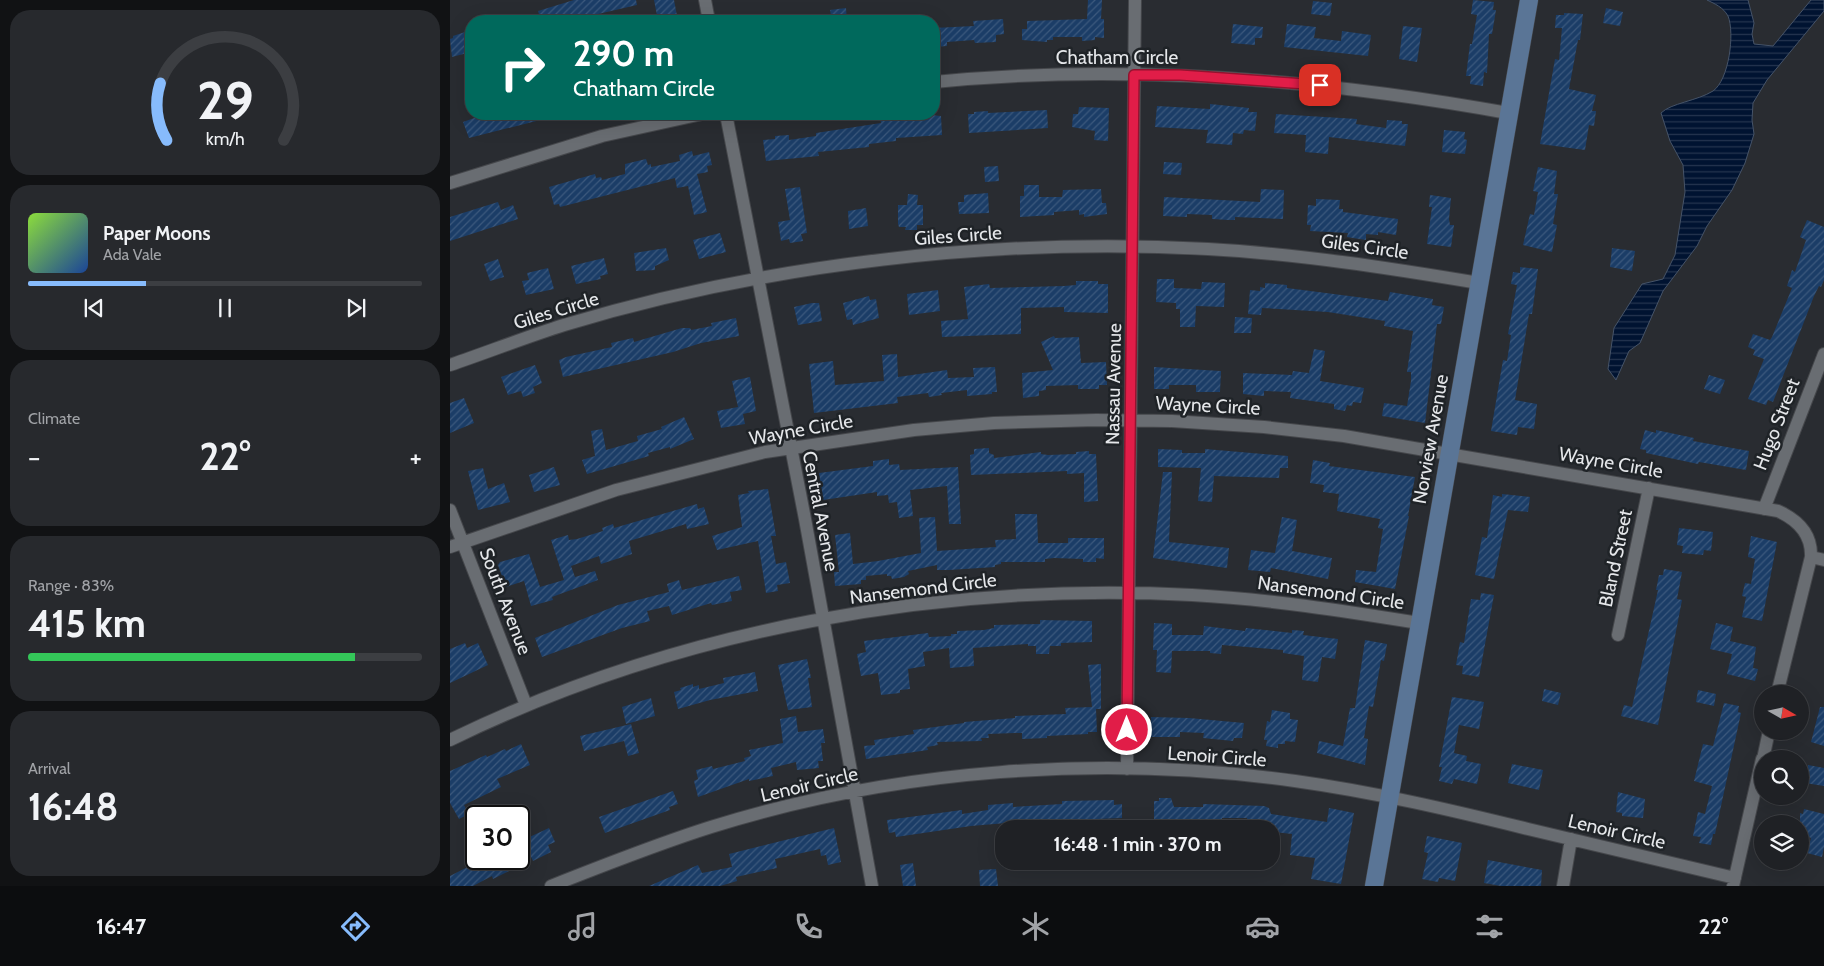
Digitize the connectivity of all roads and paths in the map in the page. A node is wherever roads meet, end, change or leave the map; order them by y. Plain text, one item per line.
1 (705, 0) edge
2 (1135, 0) edge
3 (1529, 0) edge
4 (708, 15) edge
5 (1134, 75) junction
6 (940, 82) edge
7 (1508, 113) junction
8 (675, 120) edge
9 (727, 120) edge
10 (450, 183) edge
11 (1133, 247) junction
12 (759, 279) junction
13 (1479, 282) junction
14 (1824, 354) edge
15 (450, 365) edge
16 (1131, 420) junction
17 (791, 448) junction
18 (1449, 454) junction
19 (1649, 488) junction
20 (1764, 508) junction
21 (450, 510) edge
22 (464, 542) junction
23 (450, 547) edge
24 (1811, 557) junction
25 (1824, 560) edge
26 (1128, 593) junction
27 (822, 620) junction
28 (1419, 623) junction
29 (1618, 636) dead end
30 (1780, 685) edge
31 (526, 705) junction
32 (450, 740) edge
33 (1127, 769) junction
34 (854, 792) junction
35 (1389, 796) junction
36 (1754, 797) edge
37 (1572, 839) junction
38 (1734, 882) edge
39 (551, 886) edge
40 (872, 886) edge
41 (1374, 886) edge
42 (1563, 886) edge

1 - 4 street
2 - 5 street, Nassau Avenue
3 - 7 street, Norview Avenue
5 - 6 street, Chatham Circle
5 - 7 street, Chatham Circle
5 - 11 street, Nassau Avenue
7 - 13 street, Norview Avenue
8 - 10 street
9 - 12 street, Central Avenue
11 - 12 street, Giles Circle
11 - 13 street, Giles Circle
11 - 16 street, Nassau Avenue
12 - 15 street, Giles Circle
12 - 17 street, Central Avenue
13 - 18 street, Norview Avenue
14 - 20 street, Hugo Street
16 - 17 street, Wayne Circle
16 - 18 street, Wayne Circle
16 - 26 street, Nassau Avenue
17 - 22 street, Wayne Circle
17 - 27 street, Central Avenue
18 - 19 street, Wayne Circle
18 - 28 street, Norview Avenue
19 - 20 street, Wayne Circle
19 - 29 street, Bland Street
20 - 24 street, Wayne Circle
21 - 22 street, South Avenue
22 - 23 street, Wayne Circle
22 - 31 street, South Avenue
24 - 25 street
24 - 30 street
26 - 27 street, Nansemond Circle
26 - 28 street, Nansemond Circle
26 - 33 street, Nassau Avenue
27 - 31 street, Nansemond Circle
27 - 34 street, Central Avenue
28 - 35 street, Norview Avenue
31 - 32 street, Nansemond Circle
33 - 34 street, Lenoir Circle
33 - 35 street, Lenoir Circle
34 - 39 street, Lenoir Circle
34 - 40 street, Central Avenue
35 - 37 street, Lenoir Circle
35 - 41 street, Norview Avenue
36 - 38 street
37 - 38 street, Lenoir Circle
37 - 42 street

